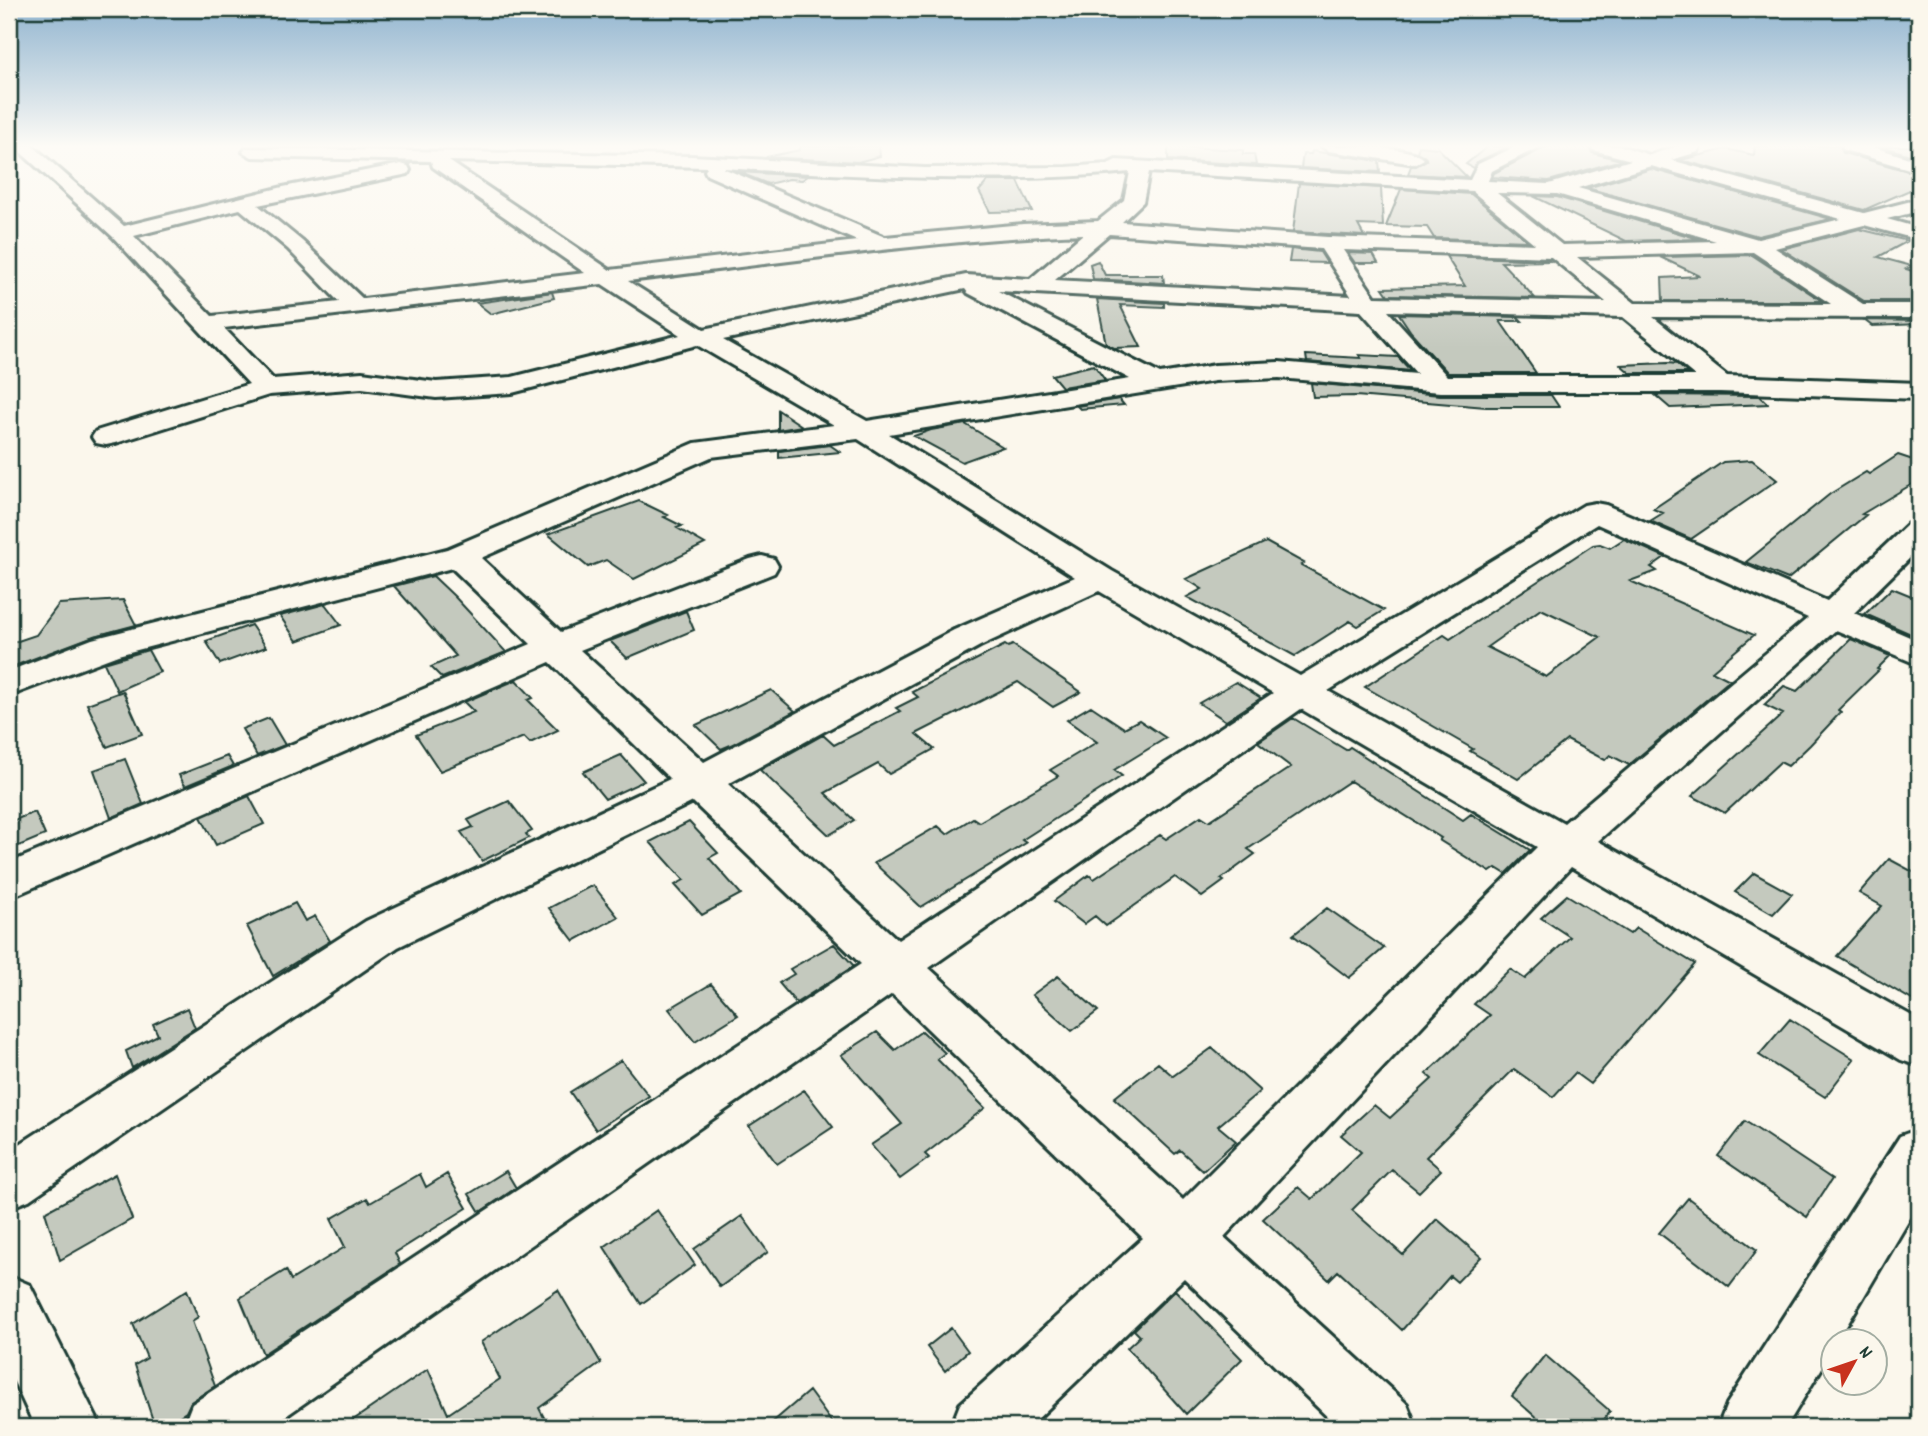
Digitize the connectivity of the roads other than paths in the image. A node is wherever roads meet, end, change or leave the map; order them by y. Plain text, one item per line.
1 (97, 213) edge
2 (203, 213) edge
3 (256, 213) edge
4 (513, 213) edge
5 (810, 213) edge
6 (1120, 213) edge
7 (1519, 213) edge
8 (1644, 213) edge
9 (1848, 213) edge
10 (1891, 213) edge
11 (1870, 219) junction
12 (1103, 228) junction
13 (120, 233) junction
14 (1919, 234) edge
15 (1328, 243) junction
16 (881, 244) junction
17 (1757, 246) junction
18 (1559, 251) junction
19 (606, 276) junction
20 (966, 282) junction
21 (1036, 285) junction
22 (1368, 304) junction
23 (358, 307) junction
24 (1626, 310) junction
25 (1919, 311) edge
26 (1860, 312) junction
27 (206, 324) junction
28 (700, 337) junction
29 (1157, 383) junction
30 (1440, 384) junction
31 (1720, 384) junction
32 (267, 387) junction
33 (1919, 391) edge
34 (863, 430) junction
35 (106, 437) dead end
36 (1919, 531) edge
37 (459, 556) junction
38 (762, 566) dead end
39 (1100, 578) junction
40 (1830, 617) junction
41 (555, 647) junction
42 (1919, 654) edge
43 (9, 684) edge
44 (1300, 692) junction
45 (699, 782) junction
46 (1567, 844) junction
47 (9, 881) edge
48 (896, 967) junction
49 (1919, 1045) edge
50 (1919, 1154) edge
51 (9, 1182) edge
52 (1184, 1239) junction
53 (9, 1306) edge
54 (69, 1427) edge
55 (215, 1427) edge
56 (983, 1427) edge
57 (1384, 1427) edge
58 (1750, 1427) edge

1 - 13 street
2 - 13 street
3 - 23 street
4 - 19 street
5 - 16 street
6 - 12 street
7 - 18 street
8 - 17 street
9 - 11 street
10 - 11 street
11 - 14 street
11 - 17 street
12 - 15 street
12 - 16 street
12 - 21 street
13 - 27 street
15 - 18 street
15 - 22 street
16 - 19 street
16 - 20 street
17 - 18 street
17 - 26 street
18 - 24 street
19 - 23 street
19 - 28 street
20 - 21 street
20 - 28 street
20 - 29 street
21 - 22 street
22 - 24 street
22 - 30 street
23 - 27 street
24 - 26 street
24 - 31 street
25 - 26 street
27 - 32 street
28 - 32 street
28 - 34 street
29 - 30 street
29 - 34 street
30 - 31 street
31 - 33 street
32 - 35 street
34 - 37 street
34 - 39 street
36 - 40 street
37 - 41 street
37 - 43 street
38 - 41 street
39 - 44 street
39 - 45 street
40 - 42 street
40 - 44 street
40 - 46 street
41 - 45 street
41 - 47 street
44 - 46 street
44 - 48 street
45 - 48 street
45 - 51 street
46 - 49 street
46 - 52 street
48 - 52 street
48 - 55 street
50 - 58 street
52 - 56 street
52 - 57 street
53 - 54 street

